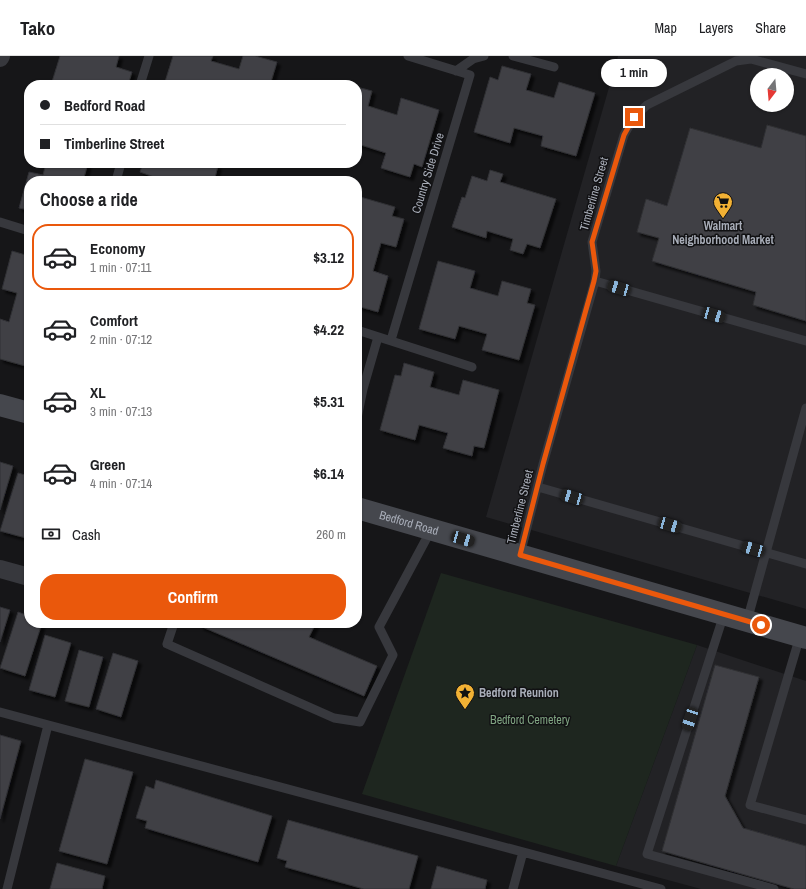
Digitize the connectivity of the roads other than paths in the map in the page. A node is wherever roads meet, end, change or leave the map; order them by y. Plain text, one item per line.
1 (149, 56) edge
2 (408, 56) edge
3 (484, 56) edge
4 (513, 56) edge
5 (554, 66) dead end
6 (456, 71) junction
7 (806, 74) edge
8 (142, 80) edge
9 (0, 222) edge
10 (24, 229) edge
11 (594, 281) junction
12 (362, 332) edge
13 (378, 337) junction
14 (391, 340) junction
15 (806, 341) edge
16 (472, 367) dead end
17 (362, 394) edge
18 (0, 405) edge
19 (806, 408) edge
20 (24, 412) edge
21 (538, 487) junction
22 (362, 509) edge
23 (431, 530) junction
24 (766, 553) junction
25 (520, 555) junction
26 (806, 564) edge
27 (0, 569) edge
28 (24, 576) edge
29 (724, 614) junction
30 (747, 621) junction
31 (172, 628) edge
32 (803, 637) edge
33 (0, 712) edge
34 (48, 725) junction
35 (806, 820) edge
36 (523, 852) junction
37 (7, 889) edge
38 (513, 889) edge
39 (661, 889) edge
40 (774, 889) edge

1 - 8 lane
2 - 6 lane, Country Side Drive
3 - 6 lane
4 - 5 lane
6 - 14 lane, Country Side Drive
7 - 11 lane, Timberline Street
9 - 10 lane
11 - 15 lane
11 - 21 lane, Timberline Street
12 - 13 lane
13 - 14 lane
13 - 17 lane
14 - 16 lane
18 - 20 main road
19 - 24 lane
21 - 24 lane
21 - 25 lane, Timberline Street
22 - 23 main road, Bedford Road
23 - 25 main road, Bedford Road
23 - 31 lane
24 - 26 lane
24 - 30 lane
25 - 29 main road, Bedford Road
27 - 28 street
29 - 30 main road, Bedford Road
29 - 40 lane
30 - 32 main road, Bedford Road
32 - 35 lane
33 - 34 lane
34 - 36 lane
34 - 37 lane
36 - 38 lane
36 - 39 lane

